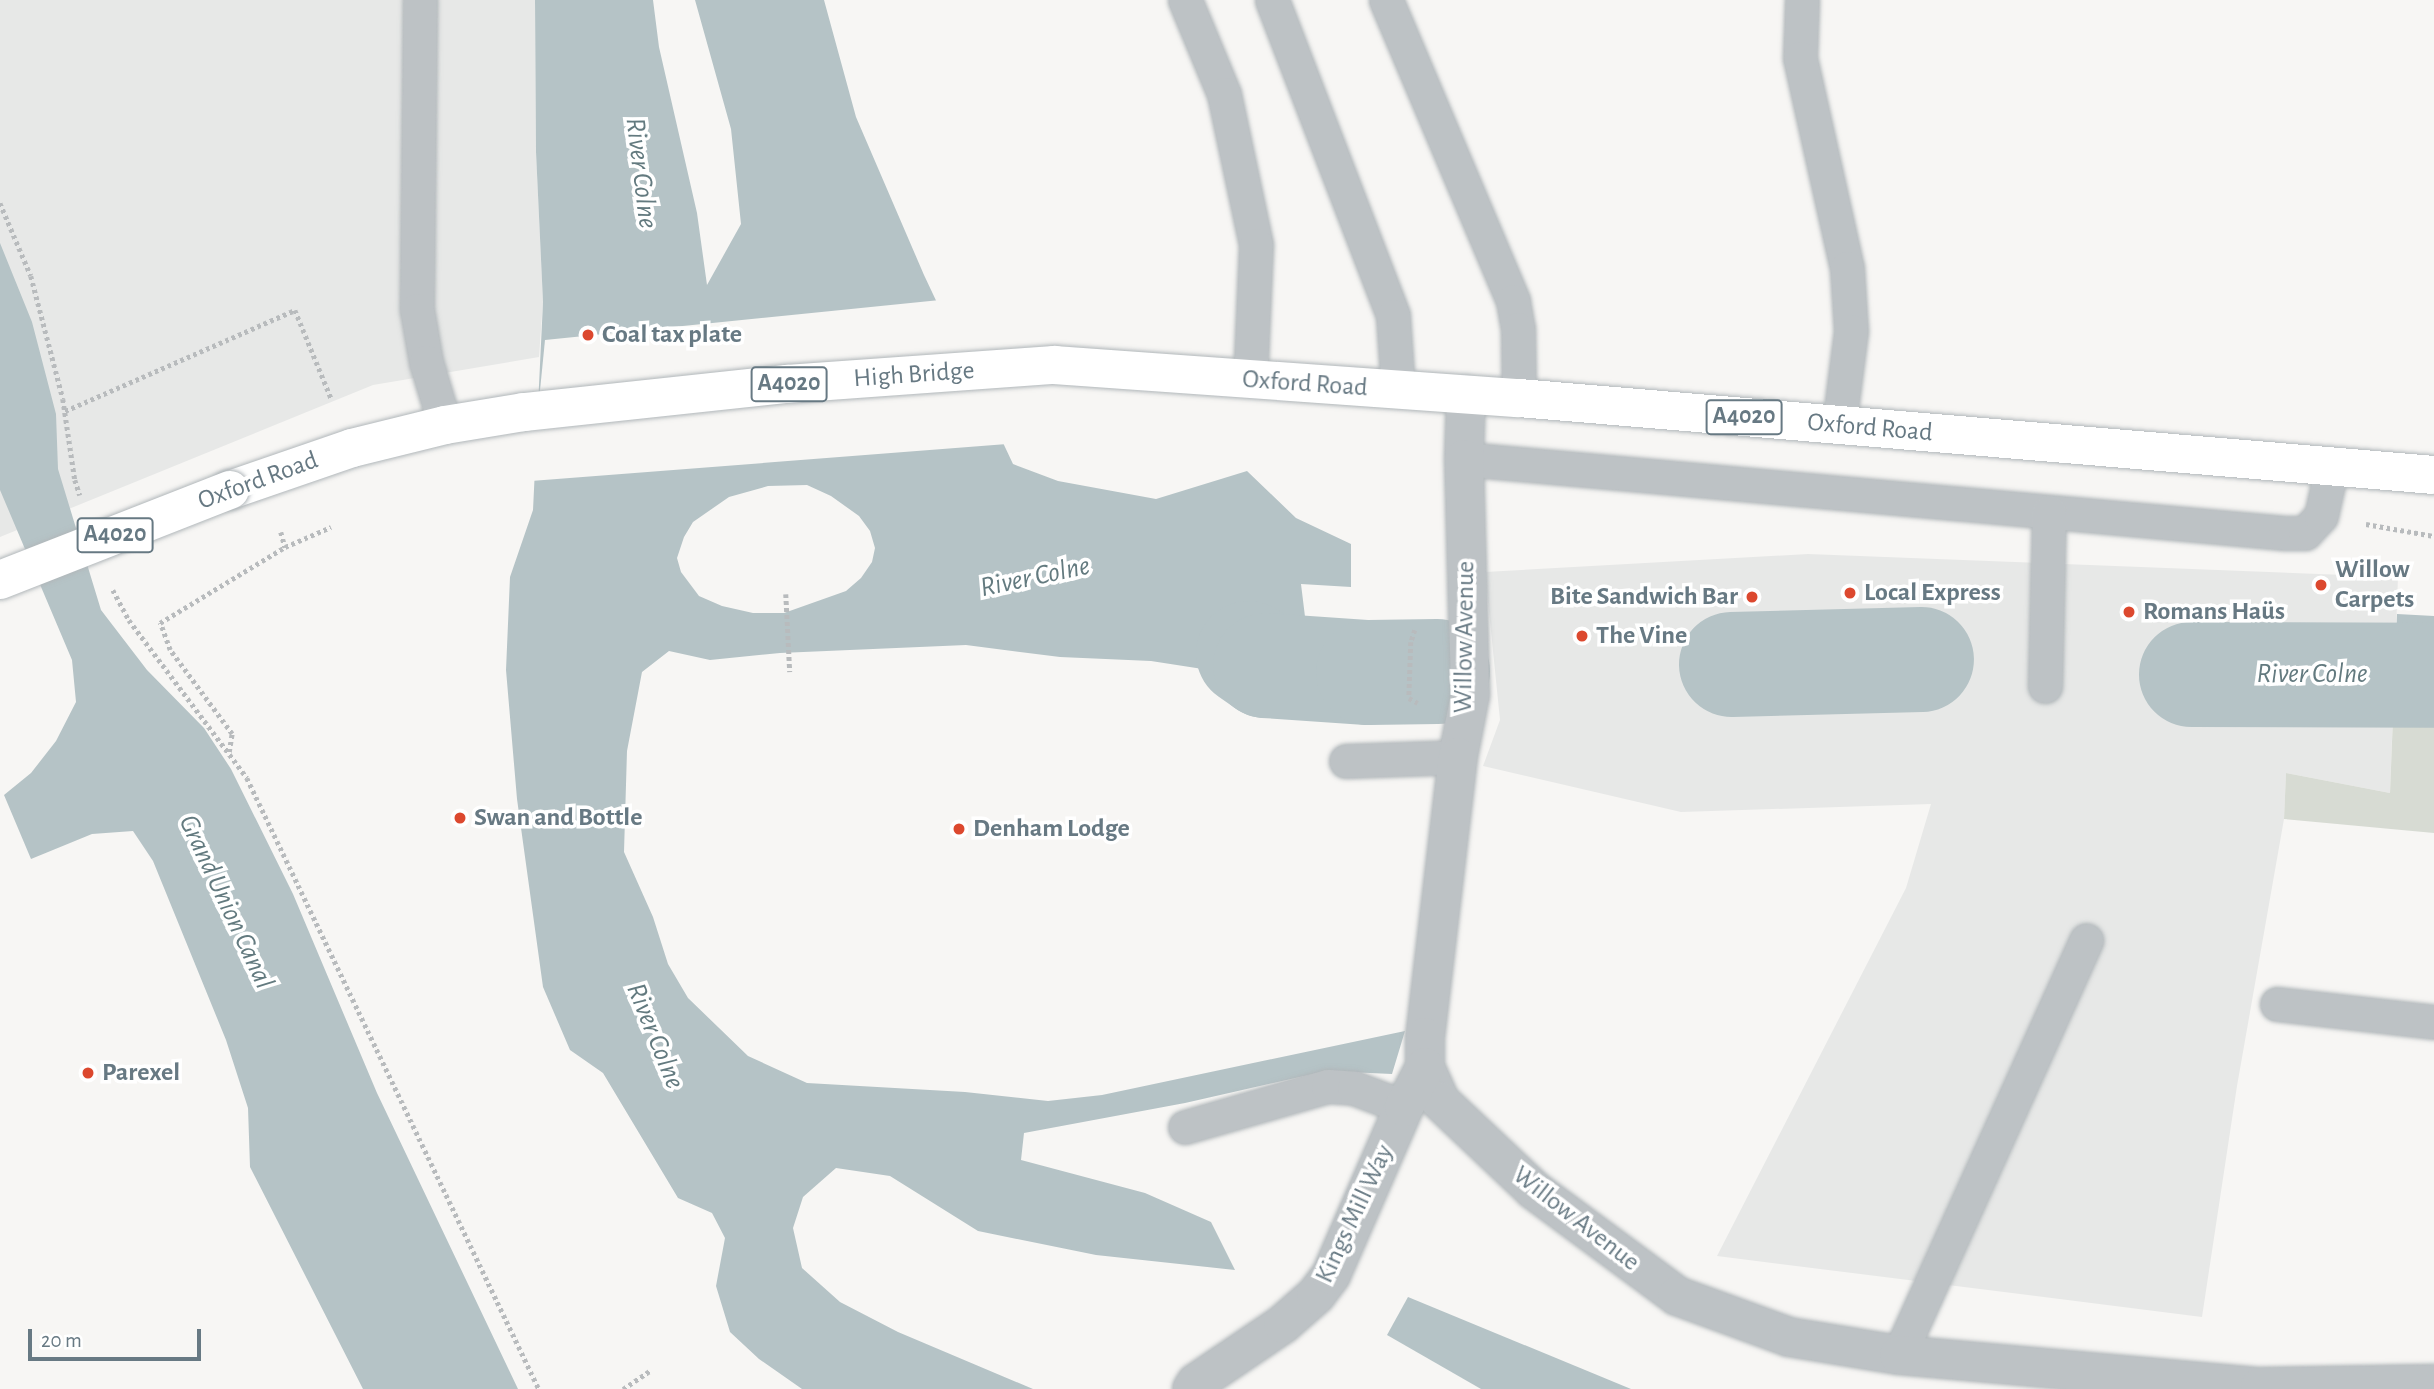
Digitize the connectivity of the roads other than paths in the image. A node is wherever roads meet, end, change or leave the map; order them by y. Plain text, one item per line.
1 (420, 0) edge
2 (1185, 0) edge
3 (1272, 0) edge
4 (1386, 0) edge
5 (1802, 0) edge
6 (1054, 365) joint
7 (1250, 381) junction
8 (1398, 390) junction
9 (1466, 394) junction
10 (1519, 398) junction
11 (524, 412) joint
12 (444, 425) junction
13 (1839, 425) junction
14 (1465, 459) junction
15 (2332, 466) junction
16 (2434, 475) edge
17 (2049, 512) junction
18 (0, 580) edge
19 (2045, 686) dead end
20 (1458, 757) junction
21 (1346, 761) dead end
22 (2086, 940) dead end
23 (2277, 1004) dead end
24 (2434, 1022) edge
25 (1425, 1068) junction
26 (1404, 1107) junction
27 (1185, 1127) dead end
28 (1899, 1355) junction
29 (2434, 1384) edge
30 (2261, 1388) edge
31 (1192, 1389) edge

1 - 12 lane
2 - 7 lane
3 - 8 lane
4 - 10 lane
5 - 13 lane
6 - 7 main road, Oxford Road / A4020
6 - 11 main road, High Bridge / A4020
7 - 8 main road, Oxford Road / A4020
8 - 9 main road, Oxford Road / A4020
9 - 10 main road, Oxford Road / A4020
9 - 14 street, Willow Avenue
10 - 13 main road, Oxford Road / A4020
11 - 12 main road, Oxford Road / A4020
12 - 18 main road, Oxford Road / A4020, bridge
13 - 15 main road, Oxford Road / A4020
14 - 17 lane
14 - 20 street, Willow Avenue
15 - 16 main road, Oxford Road / A4020
15 - 17 lane
17 - 19 lane
20 - 21 lane
20 - 25 street, Willow Avenue
22 - 28 lane
23 - 24 lane
25 - 26 street, Kings Mill Way
25 - 28 street, Willow Avenue
26 - 27 lane
26 - 31 street, Kings Mill Way
28 - 30 street, Willow Avenue
29 - 30 street, Willow Avenue

